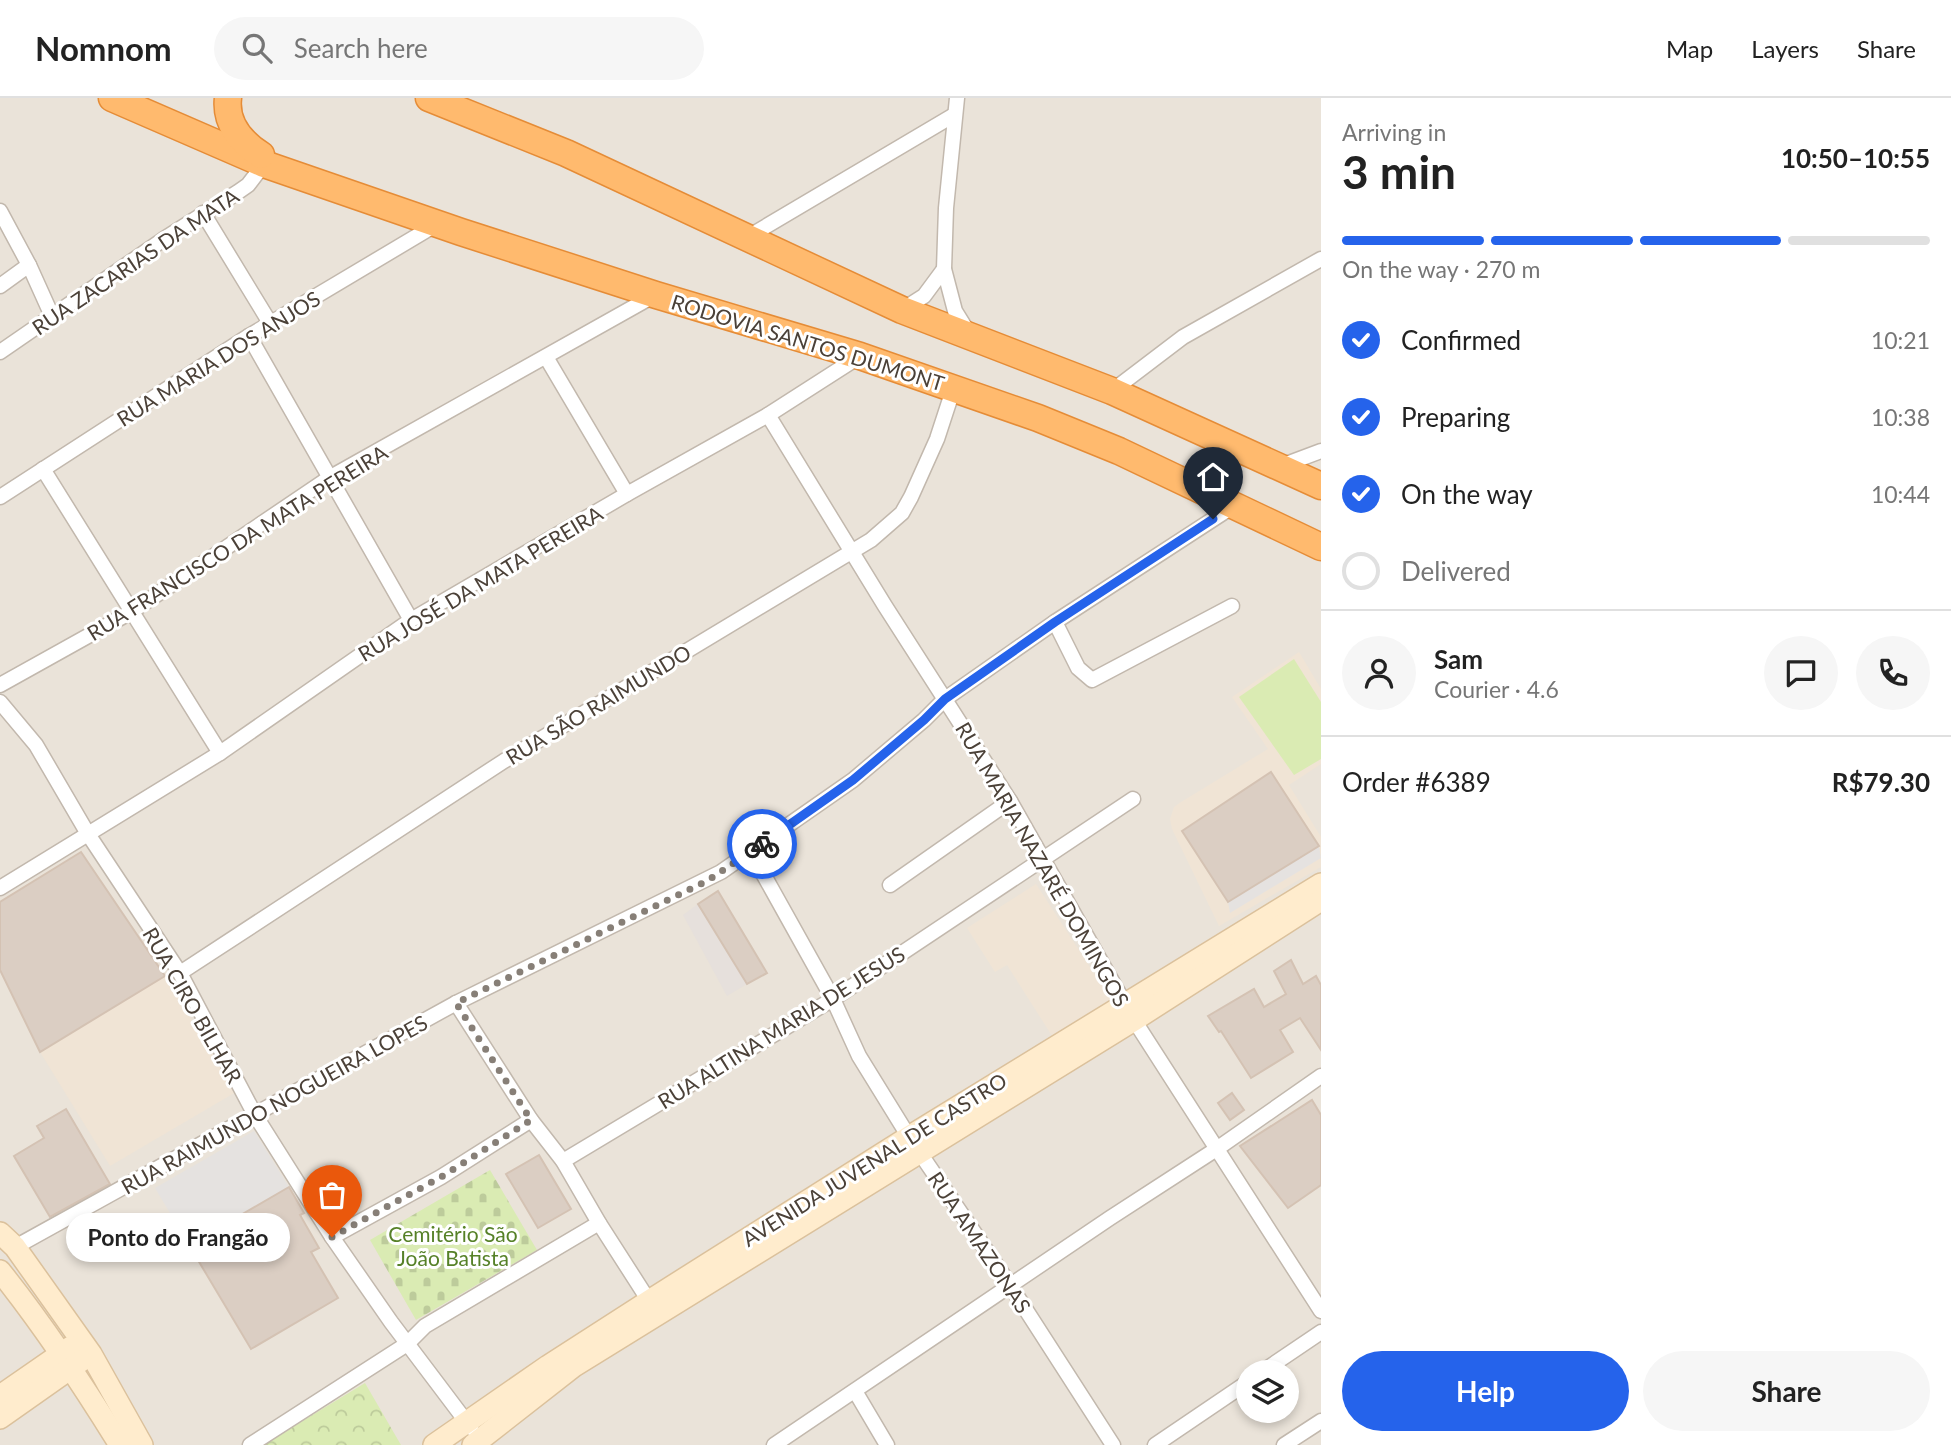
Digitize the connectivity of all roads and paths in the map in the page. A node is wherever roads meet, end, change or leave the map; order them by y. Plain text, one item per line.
1 (114, 98) edge
2 (157, 98) edge
3 (228, 98) edge
4 (429, 98) edge
5 (957, 98) edge
6 (954, 115) junction
7 (273, 166) junction
8 (0, 211) edge
9 (203, 213) junction
10 (438, 223) junction
11 (748, 237) junction
12 (1321, 259) edge
13 (29, 265) junction
14 (944, 268) junction
15 (0, 286) edge
16 (656, 295) junction
17 (902, 310) junction
18 (52, 316) junction
19 (270, 323) junction
20 (969, 334) junction
21 (249, 335) junction
22 (0, 352) edge
23 (860, 356) junction
24 (546, 357) junction
25 (954, 387) junction
26 (1112, 391) junction
27 (768, 415) junction
28 (1321, 451) edge
29 (1280, 466) junction
30 (43, 469) junction
31 (329, 478) junction
32 (1321, 486) edge
33 (626, 494) junction
34 (0, 497) edge
35 (1235, 505) junction
36 (1321, 547) edge
37 (853, 550) junction
38 (1232, 606) dead end
39 (131, 612) junction
40 (411, 620) junction
41 (1055, 622) junction
42 (0, 685) edge
43 (945, 699) junction
44 (0, 702) edge
45 (220, 753) junction
46 (1133, 799) dead end
47 (1010, 802) junction
48 (88, 834) junction
49 (751, 852) junction
50 (1042, 858) junction
51 (1321, 884) edge
52 (890, 885) dead end
53 (0, 888) edge
54 (1321, 901) edge
55 (180, 973) junction
56 (833, 999) junction
57 (456, 1003) junction
58 (1130, 1011) junction
59 (1321, 1076) edge
60 (255, 1115) junction
61 (531, 1120) junction
62 (914, 1144) junction
63 (1218, 1148) junction
64 (563, 1161) junction
65 (599, 1223) junction
66 (332, 1237) junction
67 (7, 1240) edge
68 (0, 1271) edge
69 (1010, 1285) junction
70 (649, 1301) junction
71 (1321, 1311) edge
72 (1321, 1332) edge
73 (407, 1344) junction
74 (86, 1347) junction
75 (1280, 1360) edge
76 (66, 1362) junction
77 (1236, 1390) edge
78 (855, 1391) junction
79 (0, 1396) edge
80 (0, 1418) edge
81 (1321, 1421) edge
82 (467, 1423) junction
83 (479, 1443) edge
84 (120, 1445) edge
85 (142, 1445) edge
86 (250, 1445) edge
87 (434, 1445) edge
88 (774, 1445) edge
89 (887, 1445) edge
90 (1112, 1445) edge
91 (1155, 1445) edge
92 (1284, 1445) edge

1 - 2 highway
1 - 7 highway
3 - 7 highway
4 - 11 highway
5 - 6 street
6 - 11 street
6 - 14 street
7 - 9 street, RUA ZACARIAS DA MATA
7 - 10 highway, RODOVIA SANTOS DUMONT
8 - 13 street
9 - 18 street, RUA ZACARIAS DA MATA
9 - 19 street
10 - 16 highway, RODOVIA SANTOS DUMONT
10 - 19 street, RUA MARIA DOS ANJOS
11 - 17 highway
12 - 26 street
13 - 15 street
13 - 18 street
14 - 17 street
14 - 20 street
16 - 23 highway, RODOVIA SANTOS DUMONT
16 - 24 street, RUA FRANCISCO DA MATA PEREIRA
17 - 20 highway
18 - 22 street, RUA ZACARIAS DA MATA
19 - 21 street, RUA MARIA DOS ANJOS
20 - 26 highway
21 - 30 street, RUA MARIA DOS ANJOS
21 - 31 street
23 - 25 highway, RODOVIA SANTOS DUMONT
23 - 27 street, RUA JOSÉ DA MATA PEREIRA
24 - 31 street, RUA FRANCISCO DA MATA PEREIRA
24 - 33 street
25 - 35 highway, RODOVIA SANTOS DUMONT
25 - 37 street, RUA SÃO RAIMUNDO
26 - 29 highway
27 - 33 street, RUA JOSÉ DA MATA PEREIRA
27 - 37 street, RUA MARIA NAZARÉ DOMINGOS
28 - 29 street
29 - 32 highway
30 - 34 street, RUA MARIA DOS ANJOS
30 - 39 street
31 - 39 street, RUA FRANCISCO DA MATA PEREIRA
31 - 40 street
33 - 40 street, RUA JOSÉ DA MATA PEREIRA
35 - 36 highway, RODOVIA SANTOS DUMONT
35 - 41 street, RUA RAIMUNDO NOGUEIRA LOPES
37 - 43 street, RUA MARIA NAZARÉ DOMINGOS
37 - 55 street, RUA SÃO RAIMUNDO
38 - 41 street
39 - 42 street, RUA FRANCISCO DA MATA PEREIRA
39 - 45 street
40 - 45 street, RUA JOSÉ DA MATA PEREIRA
41 - 43 street, RUA RAIMUNDO NOGUEIRA LOPES
43 - 47 street, RUA MARIA NAZARÉ DOMINGOS
43 - 49 street, RUA RAIMUNDO NOGUEIRA LOPES
44 - 48 street, RUA CIRO BILHAR
45 - 48 street, RUA JOSÉ DA MATA PEREIRA
46 - 50 street, RUA ALTINA MARIA DE JESUS
47 - 50 street, RUA MARIA NAZARÉ DOMINGOS
47 - 52 street
48 - 53 street, RUA JOSÉ DA MATA PEREIRA
48 - 55 street, RUA CIRO BILHAR
49 - 56 street, RUA AMAZONAS
49 - 57 street, RUA RAIMUNDO NOGUEIRA LOPES
50 - 56 street, RUA ALTINA MARIA DE JESUS
50 - 58 street, RUA MARIA NAZARÉ DOMINGOS
51 - 58 street, AVENIDA JUVENAL DE CASTRO
54 - 58 street, AVENIDA JUVENAL DE CASTRO
55 - 60 street, RUA CIRO BILHAR
56 - 62 street, RUA AMAZONAS
56 - 64 street, RUA ALTINA MARIA DE JESUS
57 - 60 street, RUA RAIMUNDO NOGUEIRA LOPES
57 - 61 street
58 - 62 street, AVENIDA JUVENAL DE CASTRO
58 - 63 street, RUA MARIA NAZARÉ DOMINGOS
59 - 63 street
60 - 66 street, RUA CIRO BILHAR
60 - 67 street, RUA RAIMUNDO NOGUEIRA LOPES
61 - 64 street
61 - 66 street
62 - 69 street, RUA AMAZONAS
62 - 70 street, AVENIDA JUVENAL DE CASTRO
62 - 83 street, AVENIDA JUVENAL DE CASTRO
63 - 69 street
63 - 71 street, RUA MARIA NAZARÉ DOMINGOS
64 - 65 street
65 - 70 street
65 - 73 street
66 - 73 street, RUA CIRO BILHAR
67 - 74 street
68 - 76 street
69 - 78 street
69 - 90 street, RUA AMAZONAS
70 - 82 street, AVENIDA JUVENAL DE CASTRO
72 - 75 street
73 - 82 street, RUA CIRO BILHAR
73 - 86 street
74 - 76 street
74 - 85 street
76 - 79 street
76 - 80 street
76 - 84 street
77 - 91 street
78 - 88 street
78 - 89 street
81 - 92 street
82 - 83 street, RUA CIRO BILHAR
82 - 87 street, AVENIDA JUVENAL DE CASTRO

